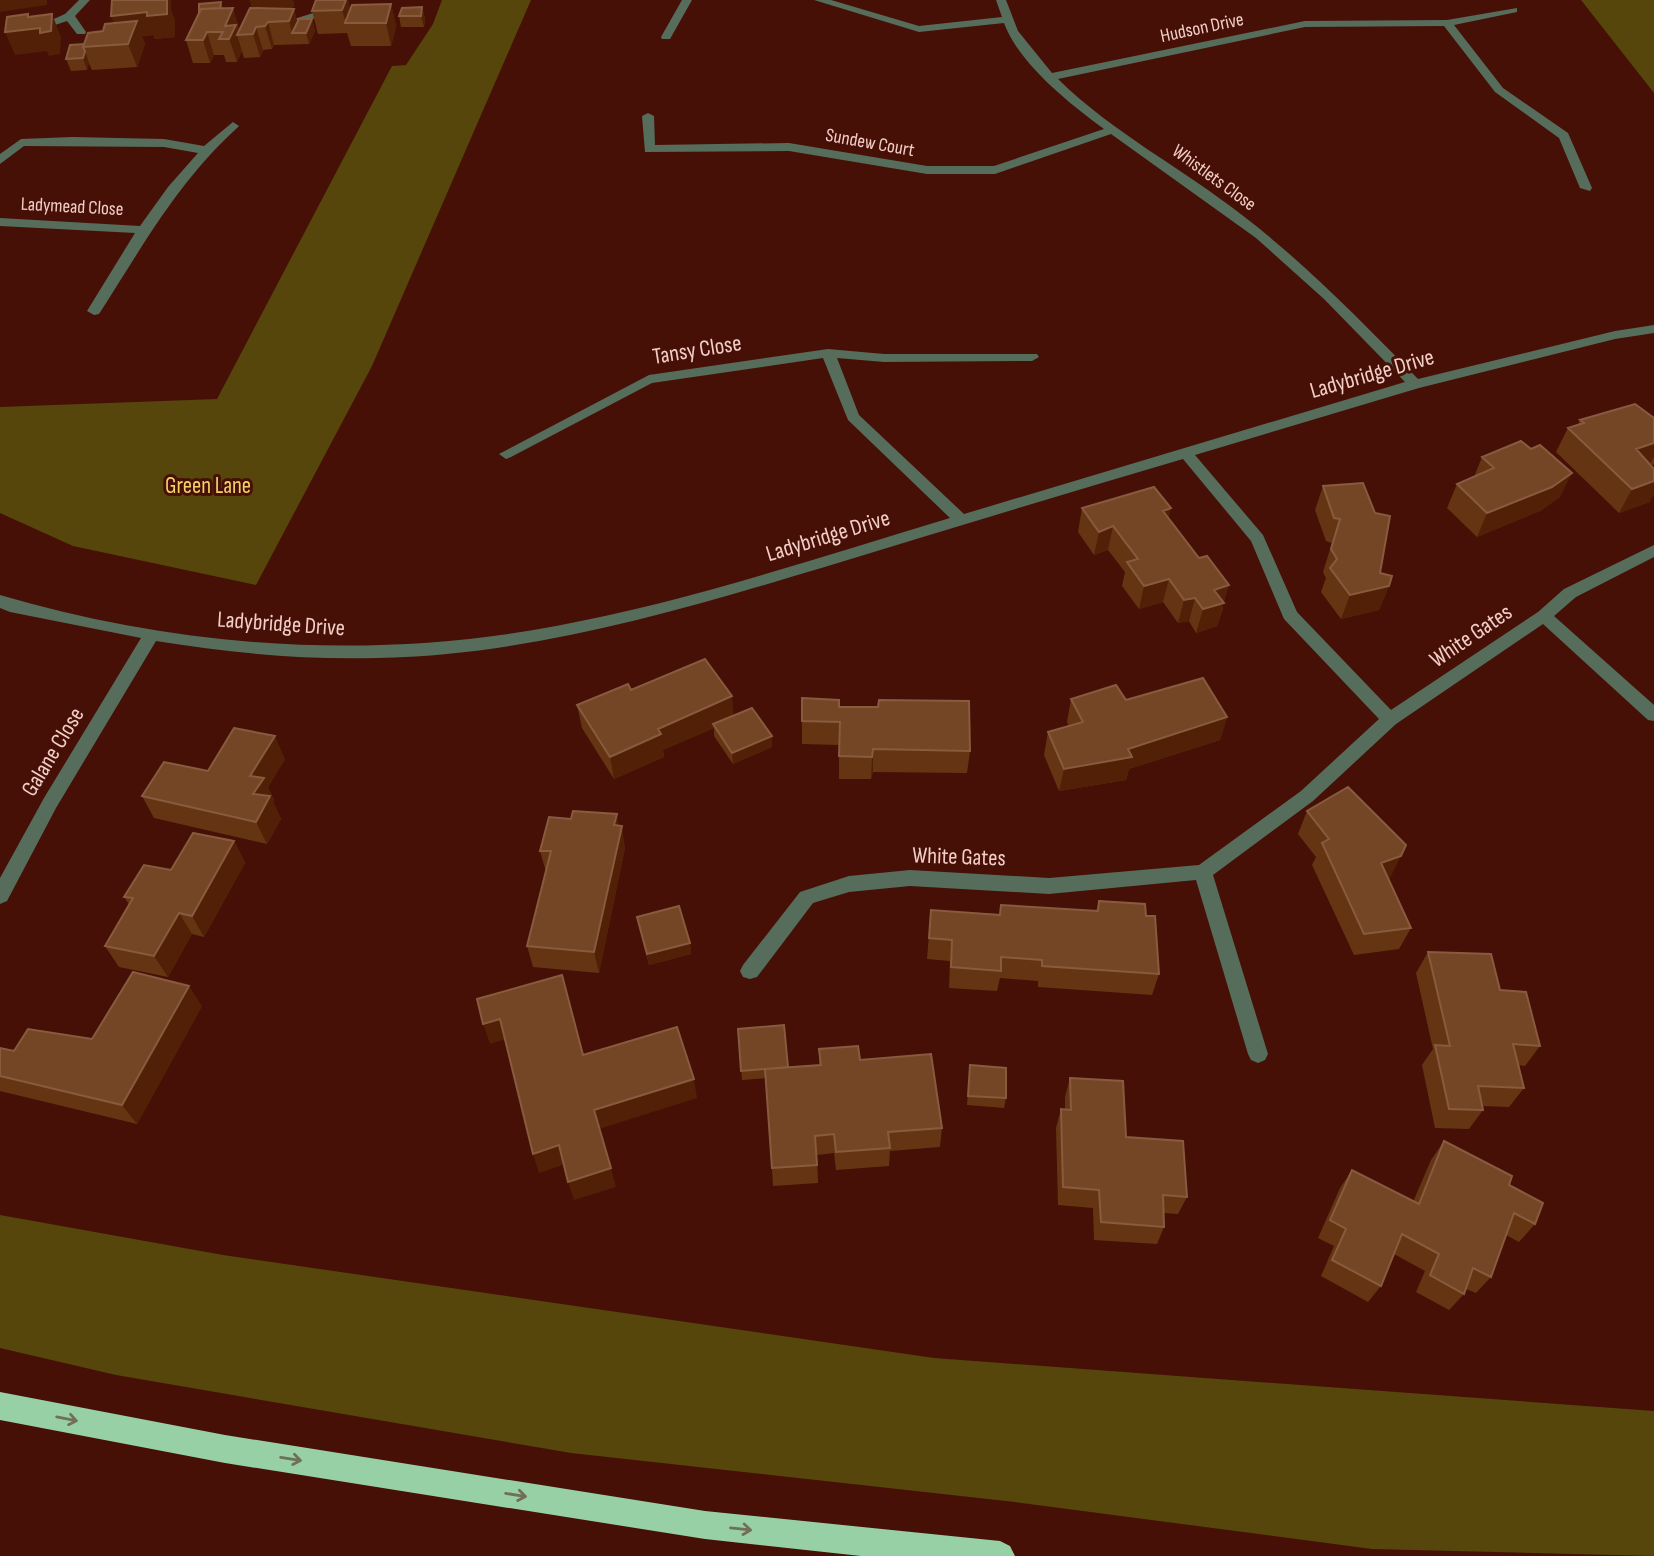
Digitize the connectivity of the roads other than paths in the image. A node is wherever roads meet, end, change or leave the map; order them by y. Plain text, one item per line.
1 (85, 0) edge
2 (687, 0) edge
3 (819, 0) edge
4 (1001, 0) edge
5 (344, 6) edge
6 (1513, 10) dead end
7 (69, 16) junction
8 (1005, 20) junction
9 (286, 23) edge
10 (1447, 23) junction
11 (43, 26) edge
12 (81, 32) dead end
13 (666, 37) dead end
14 (1049, 77) junction
15 (648, 116) dead end
16 (233, 126) dead end
17 (1112, 131) junction
18 (204, 149) junction
19 (0, 160) edge
20 (1587, 188) dead end
21 (0, 222) edge
22 (142, 230) junction
23 (94, 311) dead end
24 (1654, 329) edge
25 (828, 353) junction
26 (1032, 358) dead end
27 (1415, 384) junction
28 (1185, 452) junction
29 (506, 454) dead end
30 (961, 520) junction
31 (1654, 550) edge
32 (0, 601) edge
33 (1544, 617) junction
34 (151, 636) junction
35 (1654, 715) edge
36 (1390, 719) junction
37 (1203, 872) junction
38 (0, 896) edge
39 (750, 971) dead end
40 (1258, 1054) dead end
41 (0, 1406) edge
42 (1000, 1556) edge

1 - 7 street
2 - 13 street
3 - 8 street
4 - 8 street, Whistlets Close
5 - 9 street
6 - 10 street, Hudson Drive
7 - 11 street
7 - 12 street
8 - 14 street, Whistlets Close
10 - 14 street, Hudson Drive
10 - 20 street
14 - 17 street, Whistlets Close
15 - 17 street, Sundew Court
16 - 18 street, Ladymead Close
17 - 27 street, Whistlets Close
18 - 19 street
18 - 22 street, Ladymead Close
21 - 22 street, Ladymead Close
22 - 23 street, Ladymead Close
24 - 27 street, Ladybridge Drive
25 - 26 street, Tansy Close
25 - 29 street, Tansy Close
25 - 30 street
27 - 28 street, Ladybridge Drive
28 - 30 street, Ladybridge Drive
28 - 36 street
30 - 34 street, Ladybridge Drive
31 - 33 street, White Gates
32 - 34 street, Ladybridge Drive
33 - 35 street, White Gates
33 - 36 street, White Gates
34 - 38 street, Galane Close
36 - 37 street, White Gates
37 - 39 street, White Gates
37 - 40 street
41 -> 42 highway

